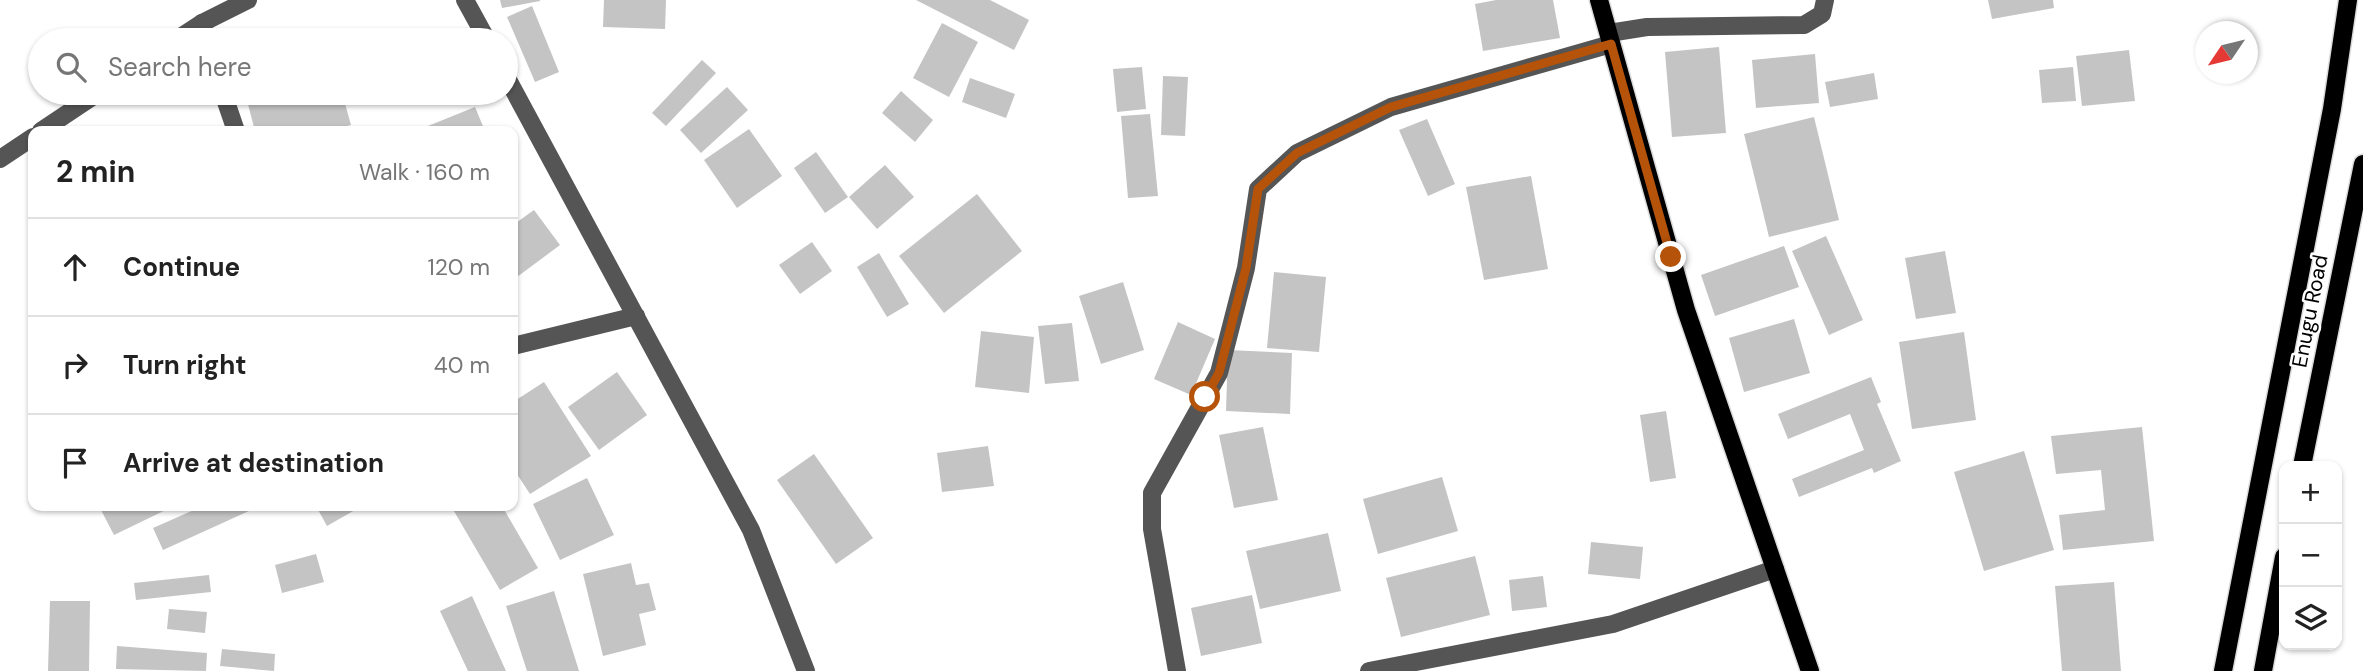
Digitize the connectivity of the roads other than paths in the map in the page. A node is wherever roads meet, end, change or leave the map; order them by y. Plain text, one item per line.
1 (248, 0) edge
2 (465, 0) edge
3 (1600, 0) edge
4 (1825, 0) edge
5 (2348, 0) edge
6 (210, 28) edge
7 (480, 28) edge
8 (1610, 39) junction
9 (518, 98) edge
10 (80, 105) edge
11 (226, 105) edge
12 (48, 126) edge
13 (232, 126) edge
14 (28, 139) edge
15 (0, 159) edge
16 (2363, 164) edge
17 (636, 316) junction
18 (518, 345) edge
19 (2303, 461) edge
20 (1775, 569) junction
21 (2279, 584) edge
22 (806, 671) edge
23 (1177, 671) edge
24 (1369, 671) edge
25 (1810, 671) edge
26 (2223, 671) edge
27 (2263, 671) edge

1 - 6 street
2 - 7 street
3 - 8 main road
4 - 8 street
5 - 26 main road
8 - 20 main road
8 - 23 street
9 - 17 street
10 - 12 street
11 - 13 street
14 - 15 street
16 - 19 main road, Enugu Road
17 - 18 street
17 - 22 street
20 - 24 street
20 - 25 main road
21 - 27 main road

